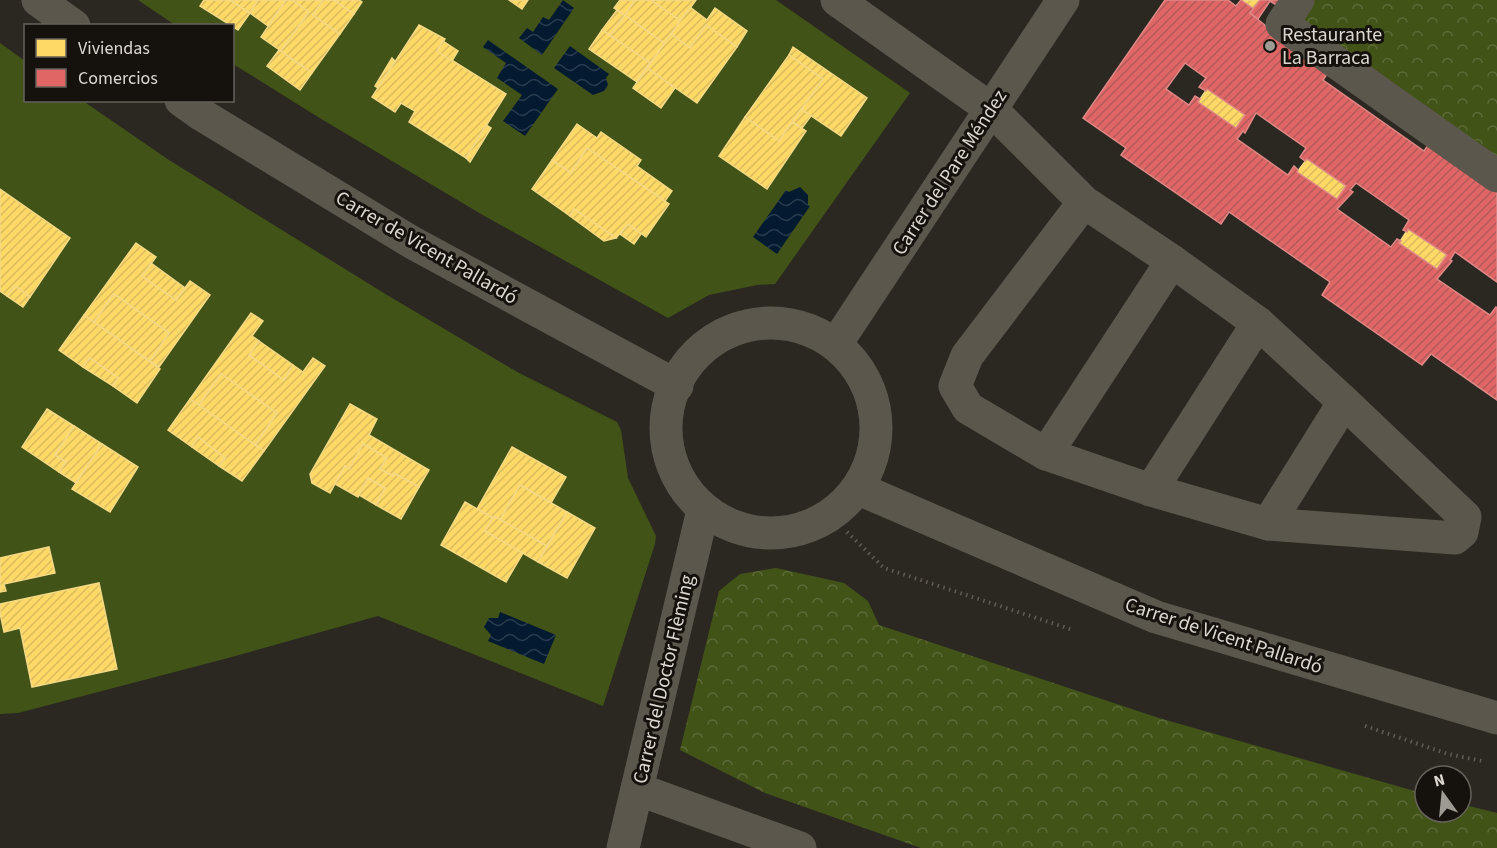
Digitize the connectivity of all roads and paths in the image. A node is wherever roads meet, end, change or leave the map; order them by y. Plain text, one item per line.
1 (38, 0) edge
2 (837, 0) edge
3 (1063, 0) edge
4 (1298, 0) edge
5 (71, 24) edge
6 (184, 102) edge
7 (991, 109) junction
8 (1497, 176) edge
9 (1084, 202) junction
10 (1172, 261) junction
11 (1257, 323) junction
12 (836, 344) junction
13 (677, 386) junction
14 (1344, 402) junction
15 (1047, 454) junction
16 (859, 489) junction
17 (1151, 490) junction
18 (703, 510) junction
19 (830, 516) junction
20 (1268, 524) junction
21 (884, 568) dead end
22 (1497, 718) edge
23 (637, 789) junction
24 (623, 848) edge
25 (800, 848) edge

1 - 5 street
2 - 7 street
3 - 7 street, Carrer del Pare Méndez
4 - 8 street
6 - 13 street, Carrer de Vicent Pallardó
7 - 9 street
7 - 12 street, Carrer del Pare Méndez
9 - 10 street
9 - 15 street
10 - 11 street
10 - 15 street
11 - 14 street
11 - 17 street
12 - 13 street
12 - 16 street
13 - 18 street
14 - 20 street
14 - 20 street
15 - 17 street
16 - 19 street
16 - 22 street, Carrer de Vicent Pallardó
17 - 20 street
18 - 19 street
18 - 23 street, Carrer del Doctor Flèming
19 - 21 path
23 - 24 street, Carrer del Doctor Flèming
23 - 25 street

